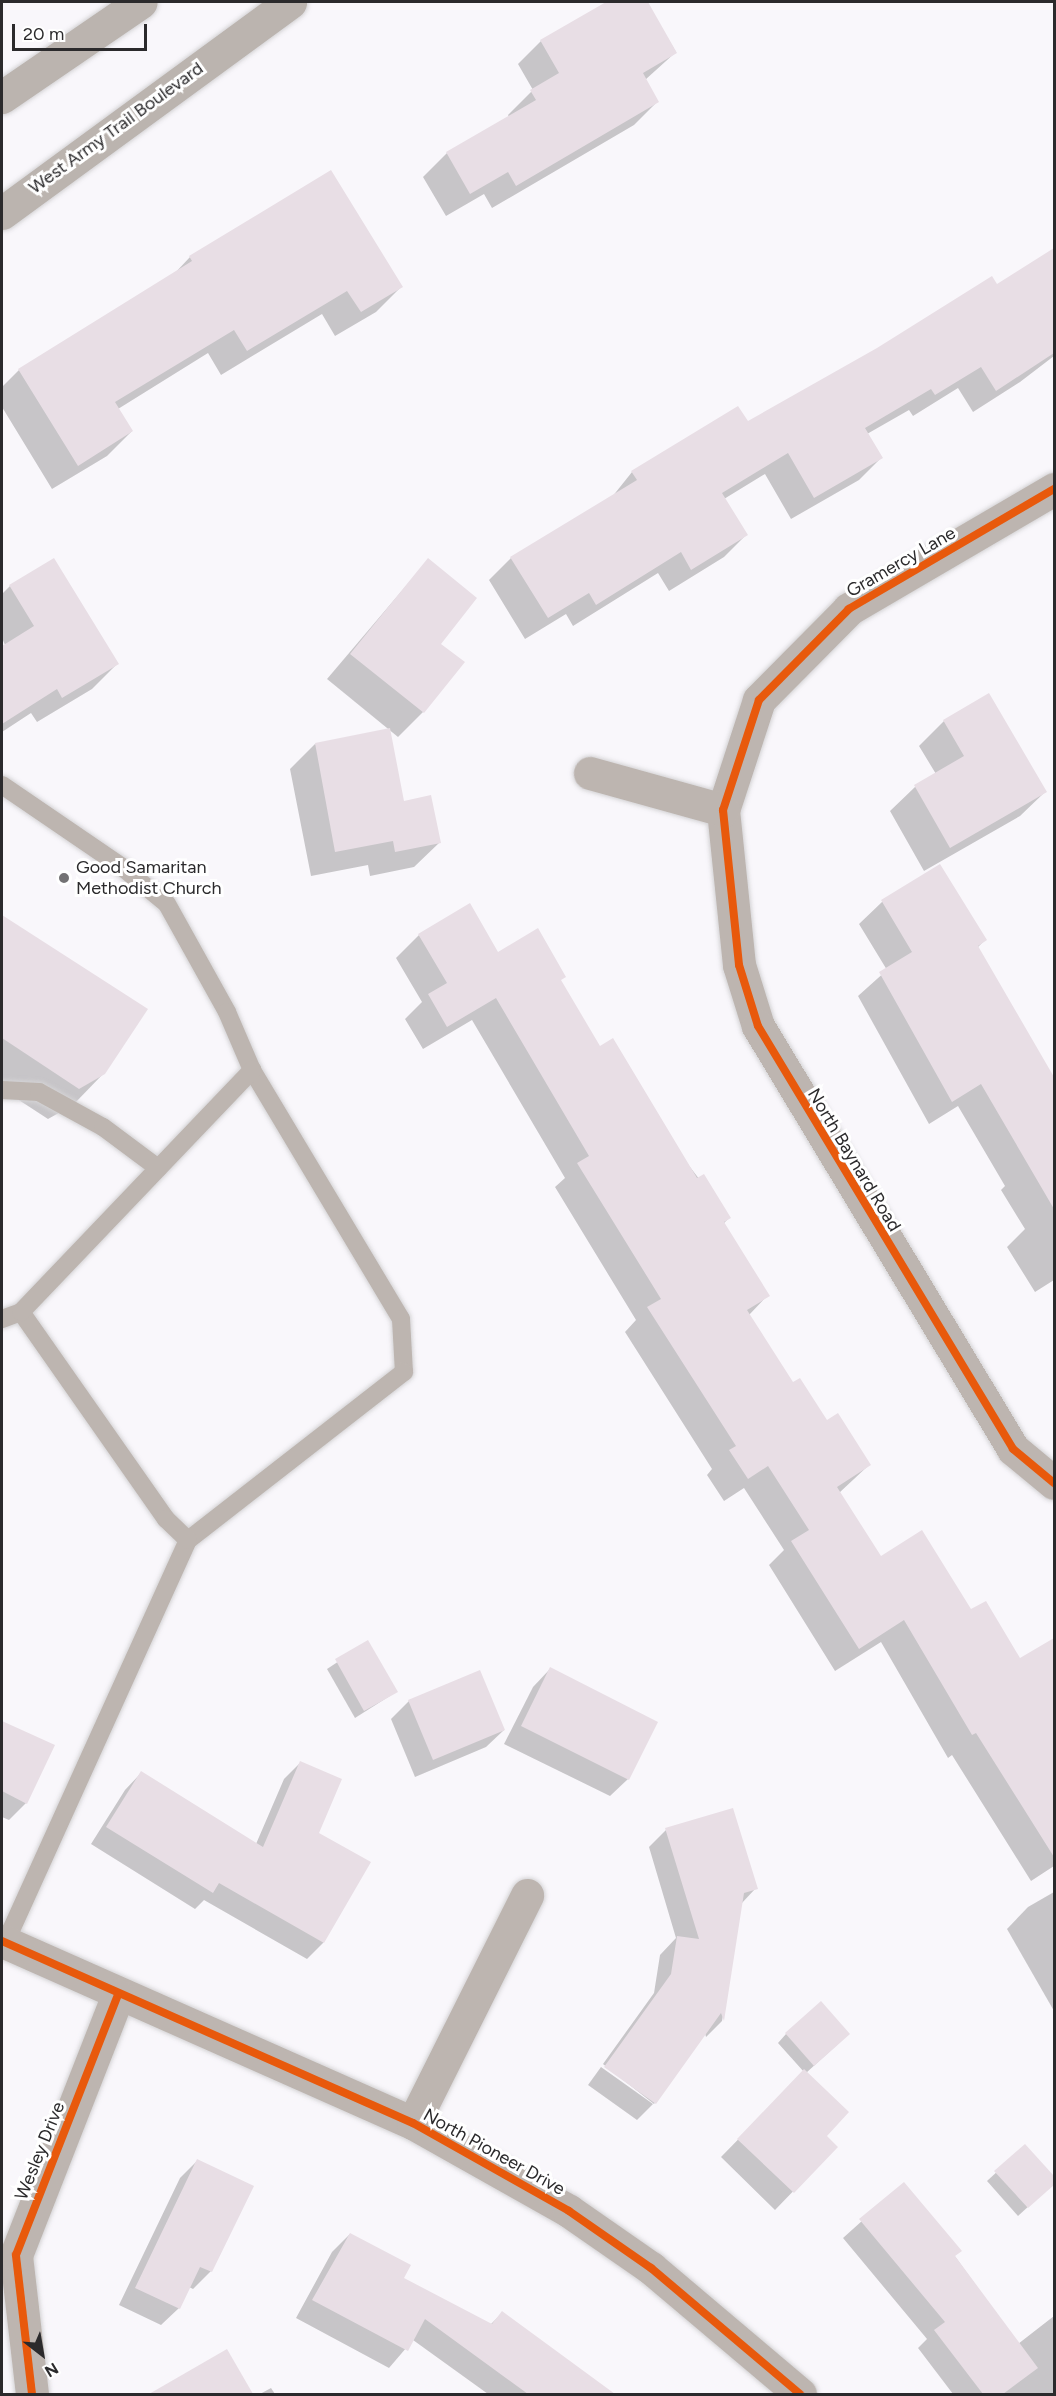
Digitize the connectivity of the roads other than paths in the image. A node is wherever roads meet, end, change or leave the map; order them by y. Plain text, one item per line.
1 (141, 2) edge
2 (290, 2) edge
3 (2, 97) edge
4 (2, 213) edge
5 (1054, 489) edge
6 (590, 773) dead end
7 (2, 785) edge
8 (723, 810) junction
9 (252, 1070) junction
10 (2, 1090) edge
11 (158, 1168) junction
12 (21, 1312) junction
13 (2, 1319) edge
14 (1054, 1483) edge
15 (188, 1540) junction
16 (527, 1895) dead end
17 (3, 1942) edge
18 (118, 1995) junction
19 (413, 2123) junction
20 (32, 2394) edge
21 (800, 2394) edge

1 - 3 main road
2 - 4 main road, West Army Trail Boulevard
5 - 8 street, Gramercy Lane
6 - 8 street
7 - 9 lane
8 - 14 street, North Baynard Road
9 - 11 lane
9 - 15 lane
10 - 11 lane
11 - 12 lane
12 - 13 lane
12 - 15 lane
15 - 17 lane
16 - 19 street, North Pioneer Drive
17 - 18 street, North Pioneer Drive
18 - 19 street, North Pioneer Drive
18 - 20 street, Wesley Drive
19 - 21 street, North Pioneer Drive

